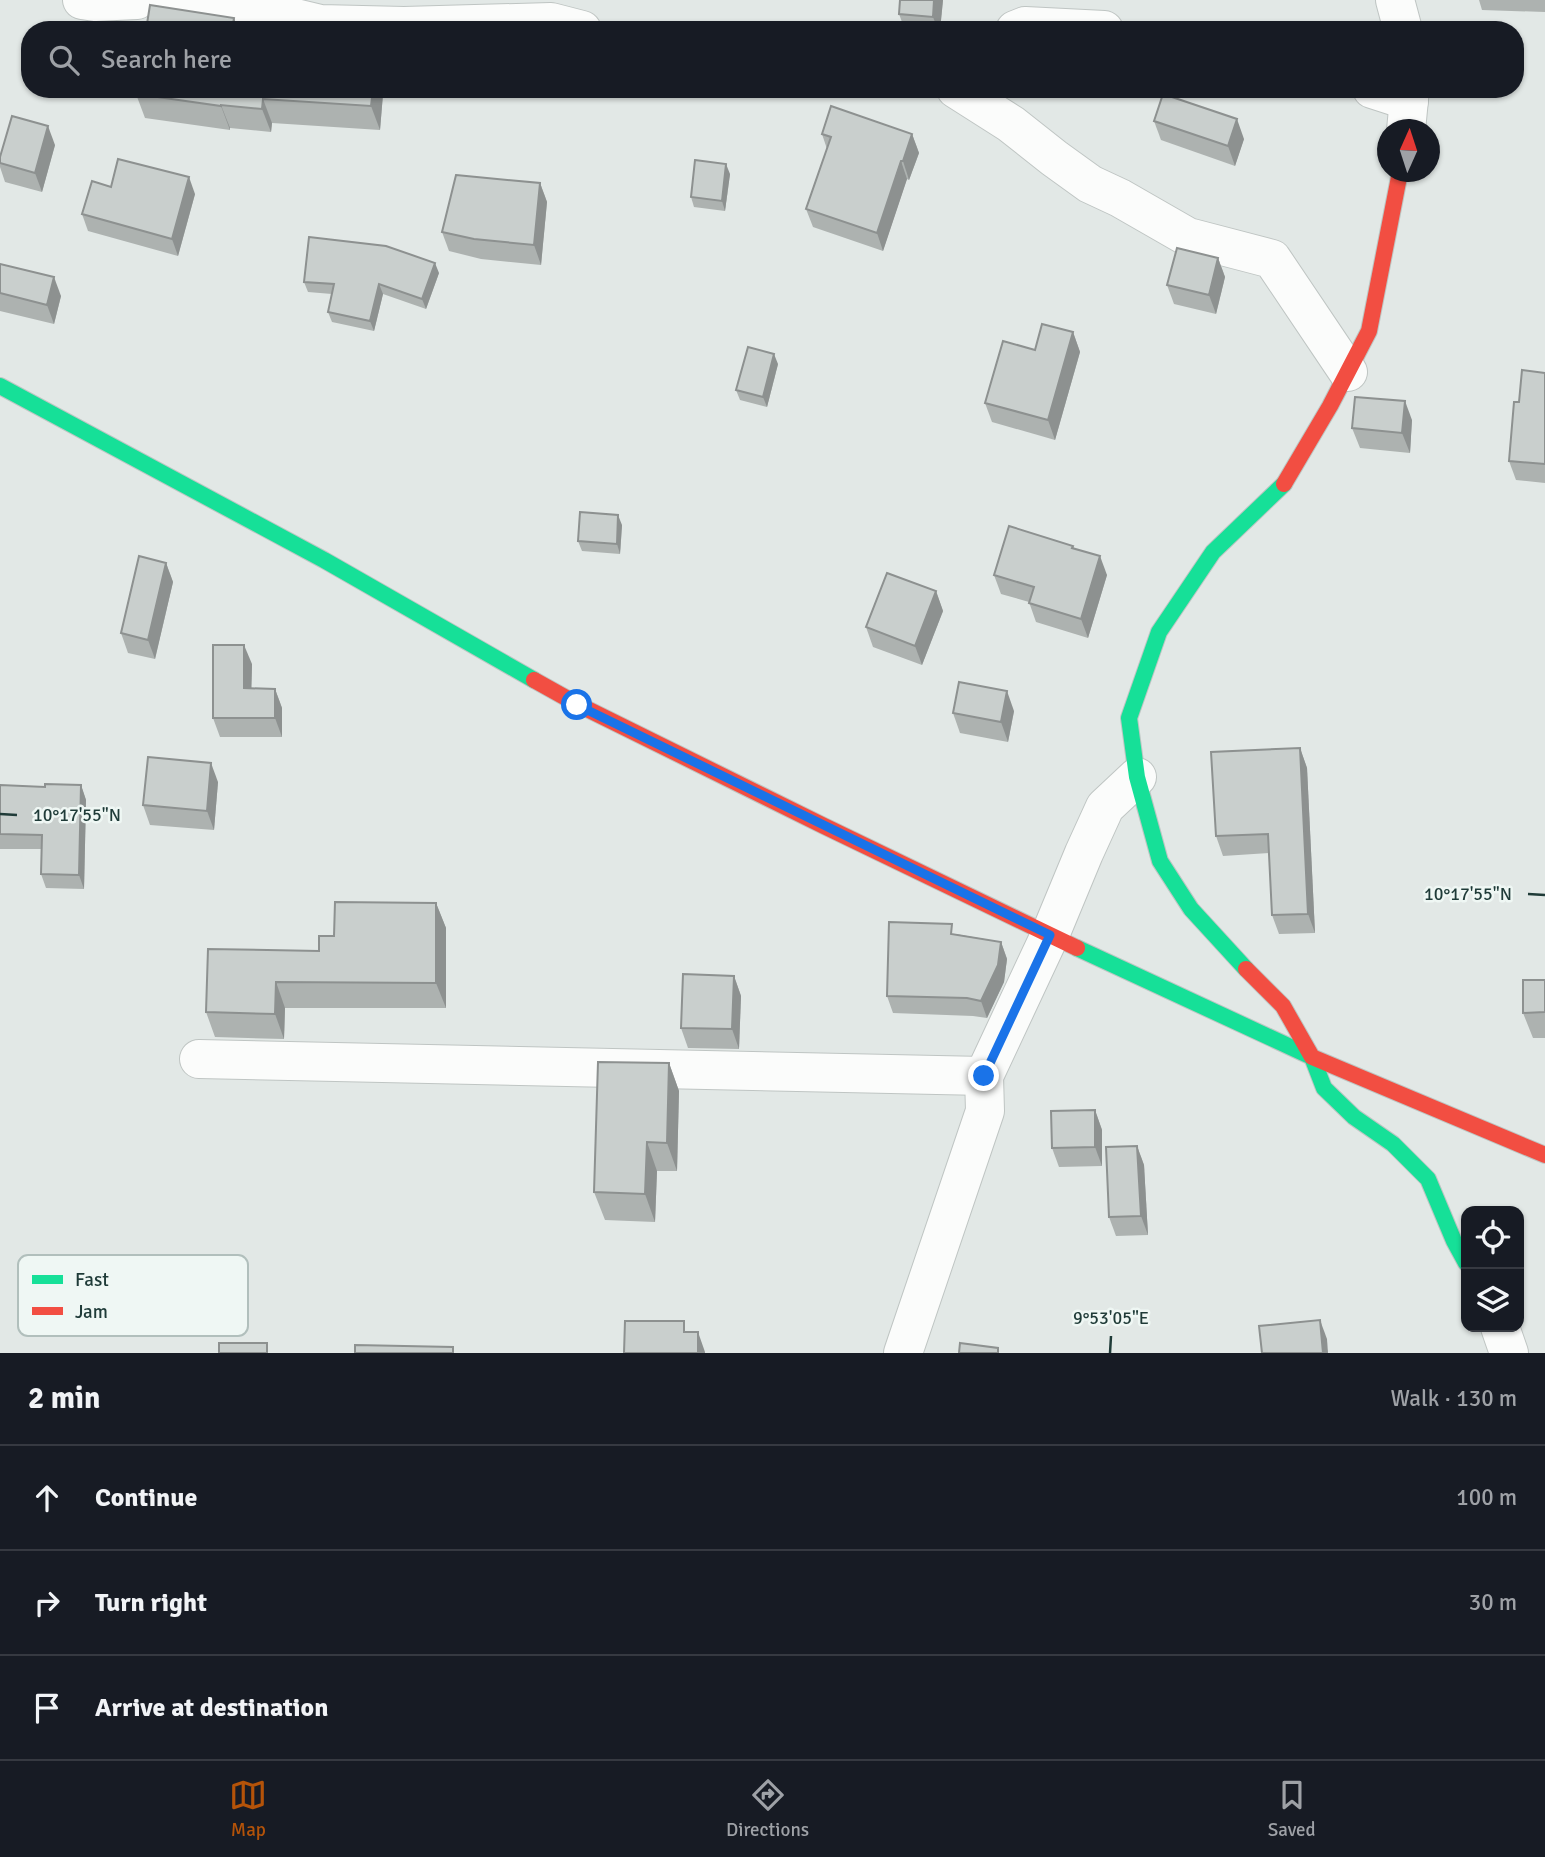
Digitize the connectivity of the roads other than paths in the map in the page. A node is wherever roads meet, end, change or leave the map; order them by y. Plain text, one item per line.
1 (82, 0) edge
2 (137, 0) edge
3 (167, 0) edge
4 (1395, 0) edge
5 (308, 21) edge
6 (1401, 21) edge
7 (970, 98) edge
8 (1390, 98) edge
9 (1409, 107) edge
10 (1398, 182) edge
11 (1348, 372) junction
12 (0, 386) edge
13 (1138, 777) junction
14 (1050, 935) junction
15 (1312, 1057) junction
16 (199, 1059) dead end
17 (984, 1076) junction
18 (1545, 1155) edge
19 (1461, 1254) edge
20 (1502, 1332) edge
21 (903, 1353) edge
22 (1509, 1353) edge

1 - 2 street
3 - 5 street
4 - 6 street
7 - 11 street
8 - 9 street
10 - 11 street
11 - 13 street
12 - 14 street
13 - 14 street
13 - 15 street
14 - 15 street
14 - 17 street
15 - 18 street
15 - 19 street
16 - 17 street
17 - 21 street
20 - 22 street

